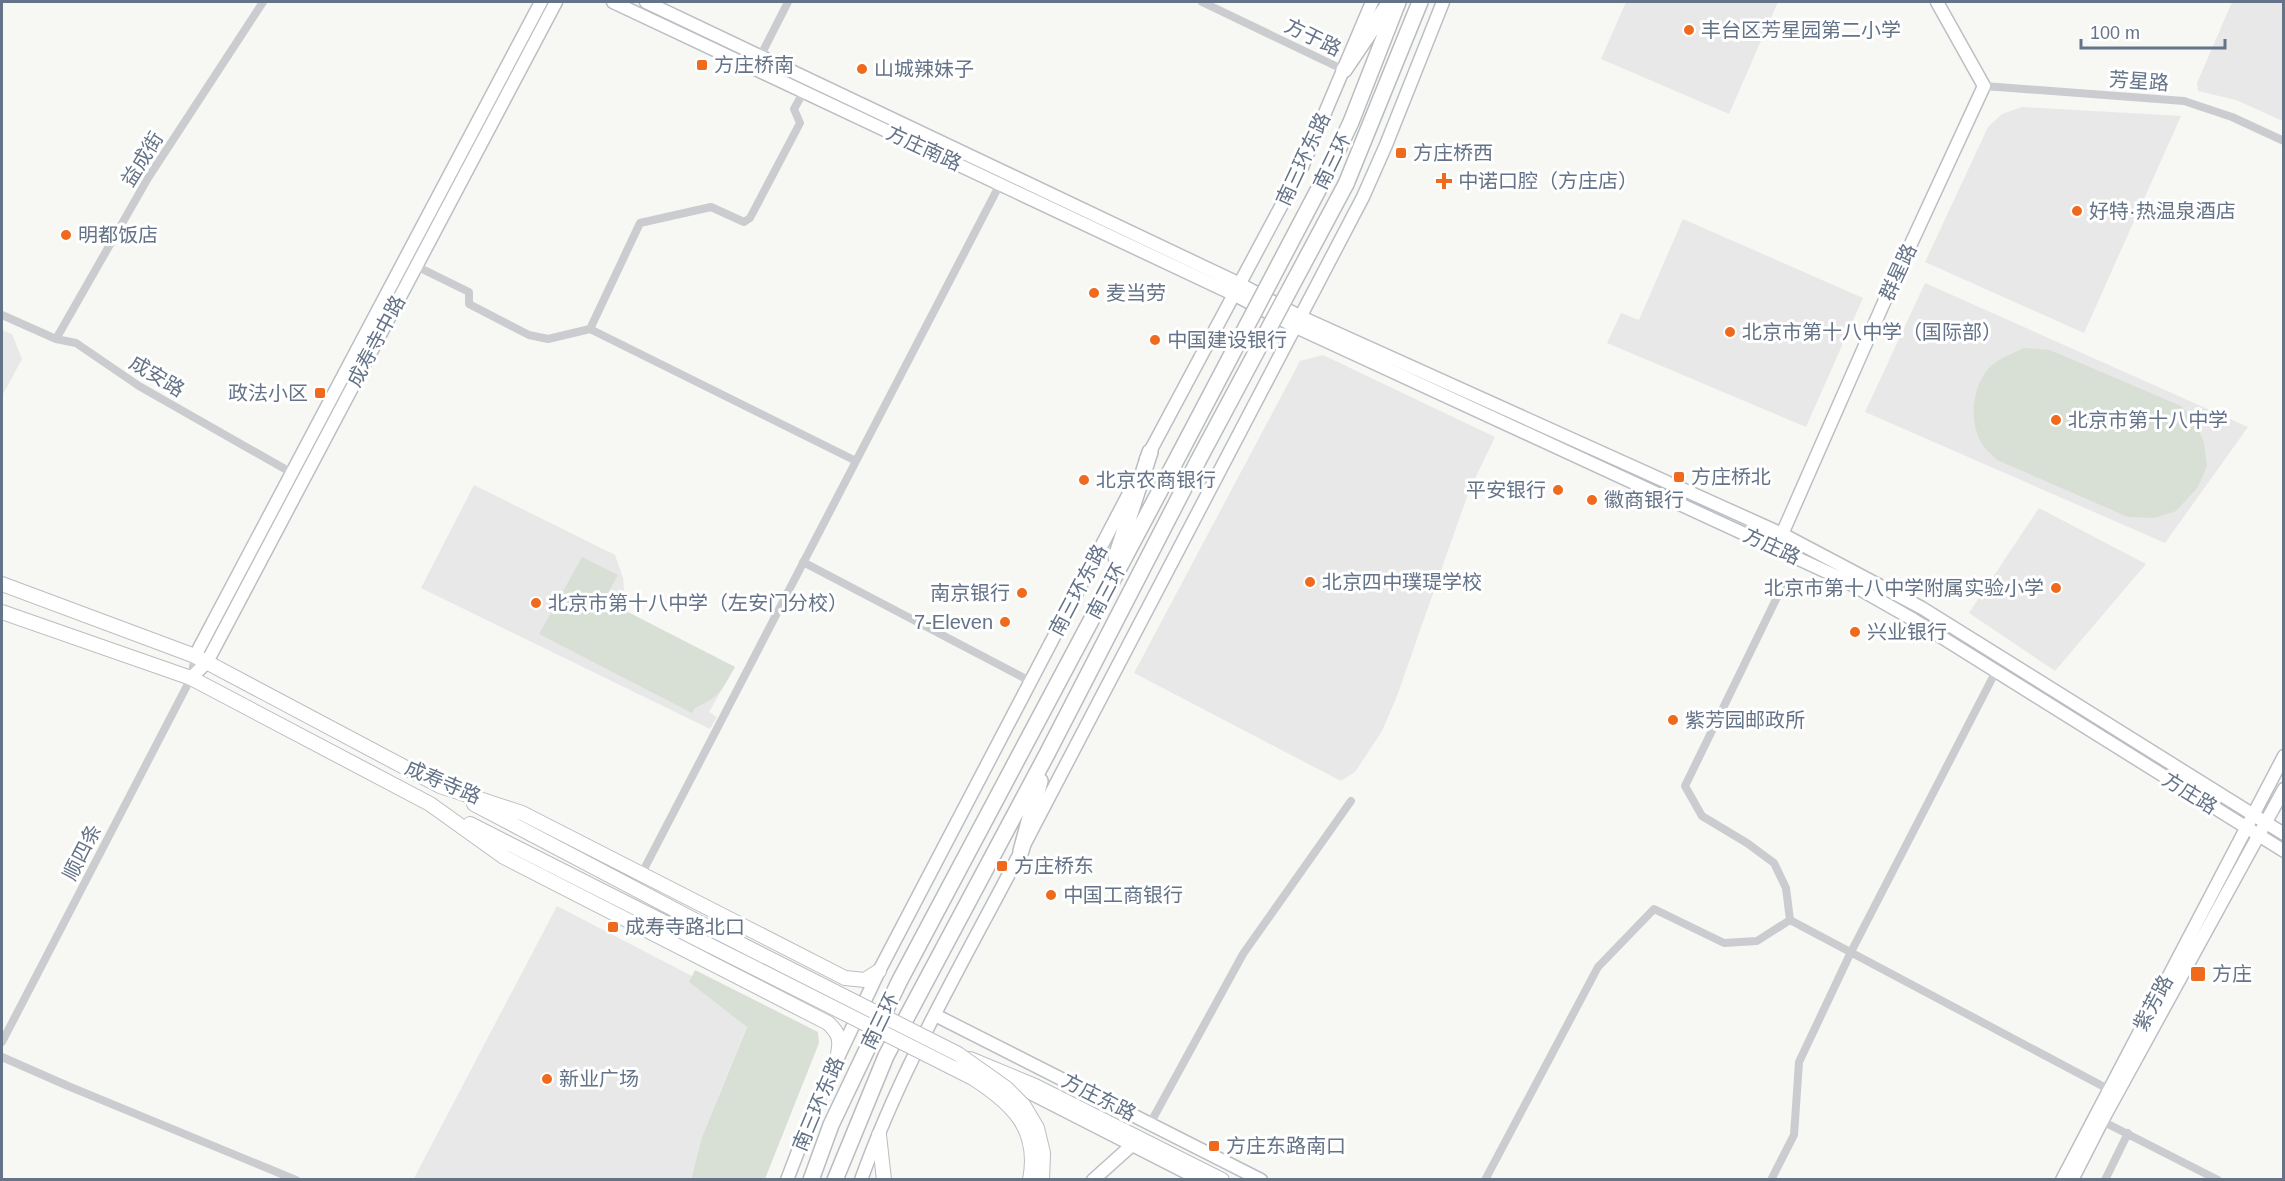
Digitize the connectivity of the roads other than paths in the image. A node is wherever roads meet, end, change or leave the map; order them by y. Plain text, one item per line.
1 (263, 2) edge
2 (541, 2) edge
3 (556, 2) edge
4 (614, 2) edge
5 (646, 2) edge
6 (788, 2) edge
7 (1202, 2) edge
8 (1372, 2) edge
9 (1390, 2) edge
10 (1398, 2) edge
11 (1420, 2) edge
12 (1443, 2) edge
13 (1937, 2) edge
14 (760, 57) junction
15 (1344, 70) junction
16 (1984, 86) junction
17 (804, 91) junction
18 (2283, 141) edge
19 (1000, 184) junction
20 (416, 266) junction
21 (1238, 290) junction
22 (2, 315) edge
23 (1299, 322) junction
24 (590, 328) junction
25 (56, 339) junction
26 (1150, 452) junction
27 (856, 461) junction
28 (292, 473) junction
29 (1782, 534) junction
30 (1776, 547) junction
31 (803, 562) junction
32 (1784, 583) dead end
33 (2, 584) edge
34 (1104, 594) junction
35 (2, 612) edge
36 (201, 659) junction
37 (1996, 671) junction
38 (191, 678) junction
39 (1030, 681) junction
40 (1047, 754) junction
41 (2283, 756) edge
42 (440, 786) junction
43 (2283, 789) edge
44 (1351, 801) dead end
45 (430, 804) junction
46 (2253, 815) junction
47 (2266, 823) junction
48 (2246, 828) junction
49 (2283, 834) edge
50 (2259, 836) junction
51 (1021, 851) junction
52 (2283, 852) edge
53 (642, 873) junction
54 (1790, 920) junction
55 (754, 932) junction
56 (1851, 952) junction
57 (879, 971) junction
58 (733, 974) junction
59 (935, 1015) junction
60 (923, 1039) junction
61 (2, 1042) edge
62 (838, 1054) junction
63 (958, 1054) junction
64 (2, 1056) edge
65 (2108, 1089) junction
66 (2102, 1121) junction
67 (1151, 1122) junction
68 (831, 1125) junction
69 (2128, 1133) junction
70 (879, 1135) junction
71 (1132, 1144) junction
72 (296, 1179) edge
73 (787, 1179) edge
74 (799, 1179) edge
75 (811, 1179) edge
76 (835, 1179) edge
77 (861, 1179) edge
78 (884, 1179) edge
79 (1030, 1179) edge
80 (1042, 1179) edge
81 (1093, 1179) edge
82 (1201, 1179) edge
83 (1222, 1179) edge
84 (1261, 1179) edge
85 (1485, 1179) edge
86 (1771, 1179) edge
87 (2062, 1179) edge
88 (2072, 1179) edge
89 (2105, 1179) edge
90 (2218, 1179) edge

1 - 25 street, 益成街
2 - 28 street, 成寿寺中路
3 - 20 street, 成寿寺中路
4 - 17 street, 方庄南路
5 - 14 street, 方庄南路
6 - 14 street
7 - 15 street, 方于路
8 - 15 street, 南三环东路
9 - 15 highway
10 - 34 highway, 南三环, bridge
11 - 40 highway, 南三环, bridge
12 - 23 street
13 - 16 street
14 - 21 street, 方庄南路
15 - 21 street, 南三环东路
16 - 18 street, 芳星路
16 - 29 street, 群星路
17 - 19 street, 方庄南路
17 - 24 street
19 - 21 street, 方庄南路
19 - 27 street
20 - 24 street
20 - 36 street, 成寿寺中路
21 - 23 street
21 - 26 street, 南三环东路
22 - 25 street, 成安路
23 - 29 street, 方庄路
23 - 30 street, 方庄路
23 - 51 street
24 - 27 street
25 - 28 street, 成安路
26 - 34 highway
26 - 39 street, 南三环东路
27 - 31 street
28 - 36 street, 成寿寺中路
29 - 30 street, 群星路
29 - 46 street, 方庄路
30 - 37 street, 方庄路
31 - 39 street
31 - 53 street
32 - 54 street
33 - 36 main road, 成寿寺路
34 - 68 highway, 南三环
35 - 38 main road, 成寿寺路
36 - 38 street, 成寿寺中路
36 - 42 main road, 成寿寺路
37 - 48 street, 方庄路
37 - 56 street
38 - 45 main road, 成寿寺路
38 - 61 street, 顺四条
39 - 57 street, 南三环东路
40 - 51 highway
40 - 76 highway, 南三环
41 - 46 street, 紫芳路
42 - 53 main road, 成寿寺路
42 - 63 main road, bridge
43 - 47 street, 紫芳路
44 - 67 street
45 - 58 main road, 成寿寺路
45 - 79 main road, bridge
46 - 47 street, 方庄路
46 - 48 street, 紫芳路
47 - 49 street, 方庄路
47 - 50 street, 紫芳路
48 - 50 street, 方庄路
48 - 65 street, 紫芳路
50 - 52 street, 方庄路
50 - 66 street, 紫芳路
51 - 59 street
53 - 55 main road, 成寿寺路
54 - 56 street
54 - 85 street
55 - 57 main road, 成寿寺路
55 - 58 main road
56 - 65 street
56 - 86 street
57 - 62 street, 南三环东路
58 - 62 main road, 成寿寺路
59 - 60 street
59 - 67 street, 方庄东路
60 - 70 street
60 - 71 street
62 - 73 street, 南三环东路
63 - 80 main road, bridge
63 - 83 main road, bridge
64 - 72 street
65 - 87 street, 紫芳路
66 - 69 street
66 - 88 street, 紫芳路
67 - 84 street, 方庄东路
68 - 74 highway
68 - 75 highway, 南三环
69 - 89 street
69 - 90 street
70 - 77 street
70 - 78 main road
71 - 81 street
71 - 82 street

